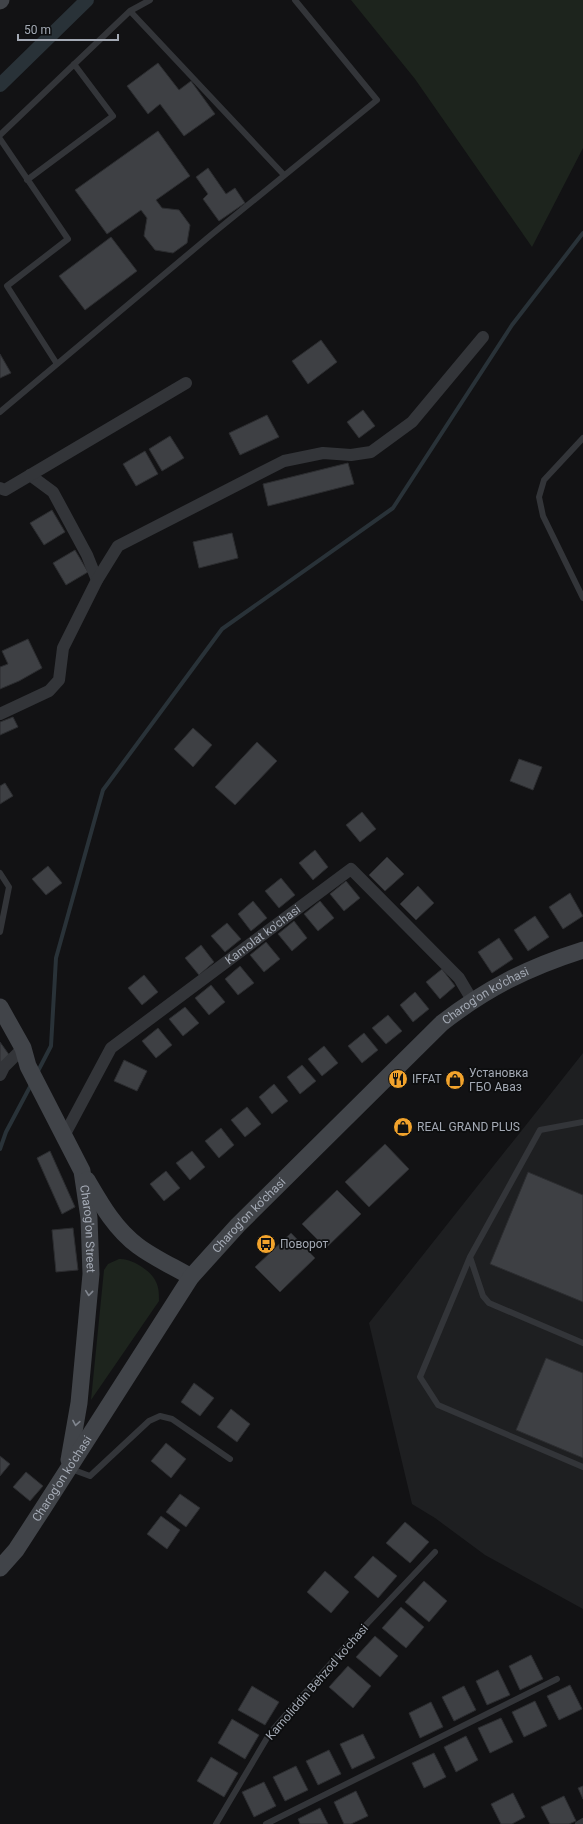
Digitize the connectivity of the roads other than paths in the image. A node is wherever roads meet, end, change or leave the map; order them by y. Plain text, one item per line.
1 (150, 0) edge
2 (295, 0) edge
3 (130, 11) junction
4 (74, 64) junction
5 (0, 135) edge
6 (0, 139) edge
7 (284, 175) junction
8 (27, 180) junction
9 (483, 337) dead end
10 (57, 364) junction
11 (186, 383) dead end
12 (0, 412) edge
13 (583, 438) edge
14 (30, 475) junction
15 (0, 488) edge
16 (97, 580) junction
17 (583, 598) edge
18 (0, 714) edge
19 (0, 873) edge
20 (0, 932) edge
21 (583, 950) edge
22 (472, 1000) junction
23 (0, 1008) edge
24 (23, 1048) junction
25 (0, 1075) edge
26 (583, 1122) edge
27 (64, 1134) junction
28 (82, 1171) junction
29 (470, 1257) junction
30 (191, 1277) junction
31 (583, 1343) edge
32 (230, 1459) dead end
33 (583, 1467) edge
34 (68, 1468) junction
35 (435, 1552) dead end
36 (0, 1568) edge
37 (557, 1679) dead end
38 (583, 1822) edge
39 (216, 1824) edge
40 (266, 1824) edge
41 (578, 1824) edge

1 - 3 lane
2 - 7 lane
3 - 4 lane
3 - 7 lane
4 - 5 lane
4 - 8 lane
6 - 8 lane
7 - 10 lane
8 - 10 lane
9 - 16 street
10 - 12 lane
11 - 14 street
13 - 17 lane
14 - 15 street
14 - 16 street
16 - 18 street
19 - 20 lane
21 - 22 main road, Charog'on ko'chasi
22 - 27 street, Kamolat ko'chasi
22 - 30 main road, Charog'on ko'chasi
23 - 24 main road, Charog'on Street
24 - 25 street
24 - 27 main road, Charog'on Street
26 - 29 lane
27 - 28 main road, Charog'on Street
28 - 30 main road
28 -> 34 main road, Charog'on Street
29 - 31 lane
29 - 33 lane
30 - 34 main road, Charog'on ko'chasi
32 - 34 lane
34 - 36 main road, Charog'on ko'chasi
35 - 39 lane, Kamoliddin Behzod ko'chasi
37 - 40 lane
38 - 41 lane

